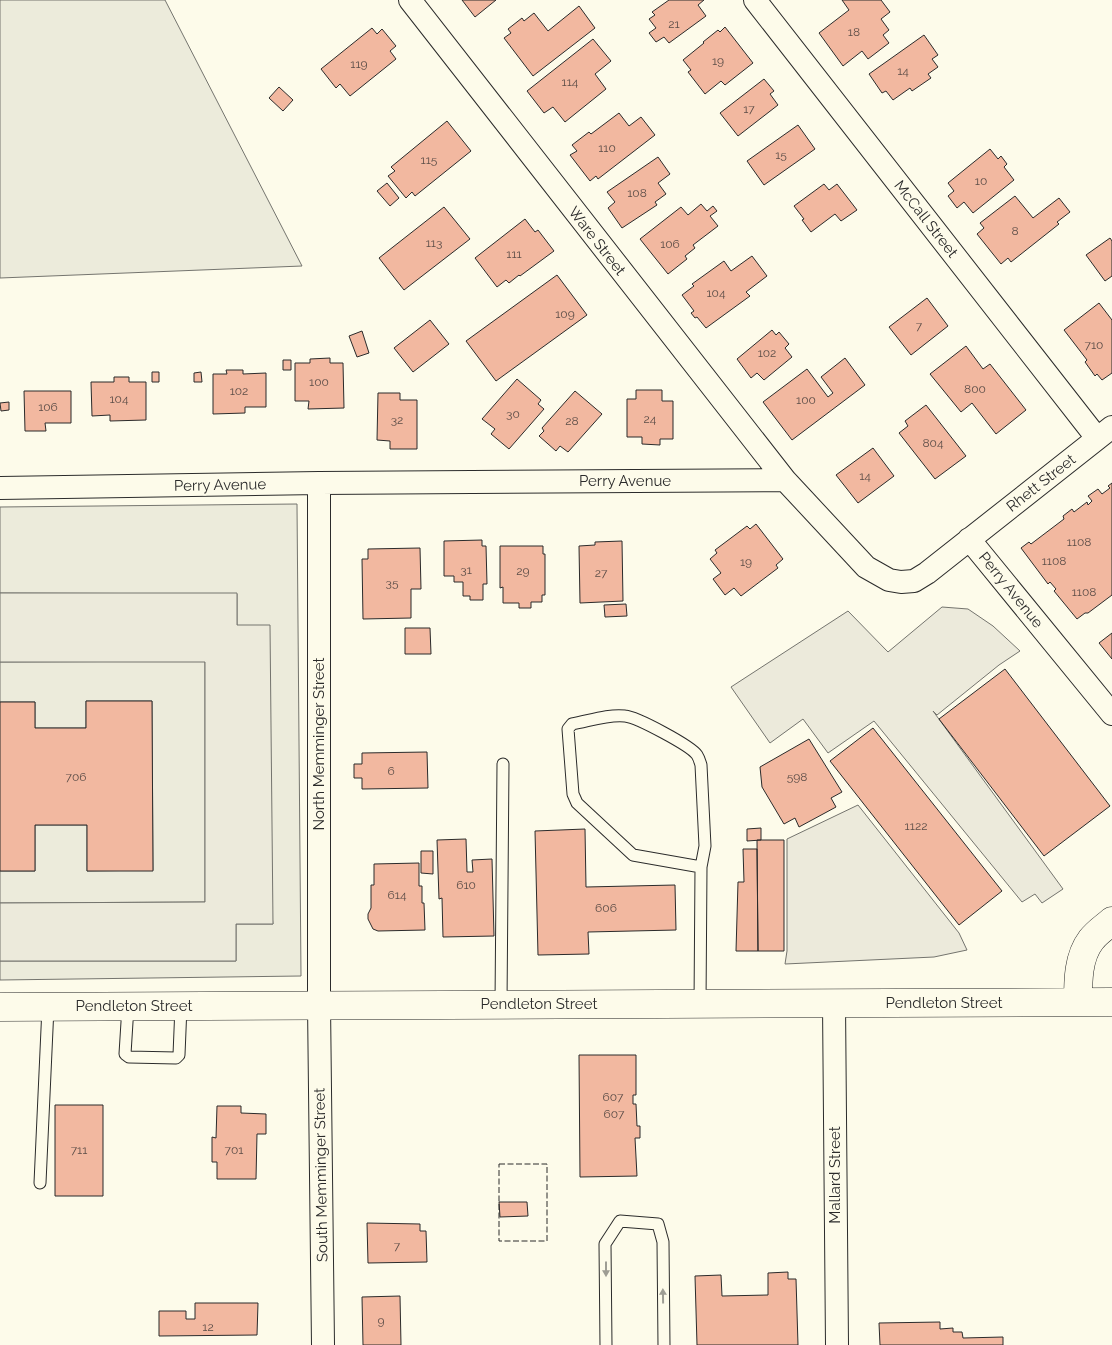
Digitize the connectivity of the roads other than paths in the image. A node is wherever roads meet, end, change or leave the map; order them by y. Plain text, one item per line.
1 (410, 0) edge
2 (754, 0) edge
3 (1105, 433) edge
4 (785, 480) junction
5 (319, 483) junction
6 (0, 488) edge
7 (969, 539) junction
8 (1112, 714) edge
9 (503, 764) dead end
10 (701, 867) junction
11 (1112, 921) edge
12 (1078, 1002) junction
13 (1112, 1002) edge
14 (319, 1004) junction
15 (501, 1004) junction
16 (834, 1004) junction
17 (700, 1005) junction
18 (128, 1006) junction
19 (181, 1006) junction
20 (0, 1007) edge
21 (48, 1007) junction
22 (40, 1183) dead end
23 (323, 1345) edge
24 (606, 1345) edge
25 (664, 1345) edge
26 (837, 1345) edge

1 - 4 street, Ware Street
2 - 3 street, McCall Street
3 - 7 street, Rhett Street
4 - 5 street, Perry Avenue
4 - 7 street, Perry Avenue
5 - 6 street, Perry Avenue
5 - 14 street, North Memminger Street
7 - 8 street, Perry Avenue
9 - 15 lane
10 - 10 lane
10 - 17 lane
11 - 12 main road
12 - 13 main road, Pendleton Street
12 - 16 main road, Pendleton Street
14 - 15 main road, Pendleton Street
14 - 19 main road, Pendleton Street
14 - 23 street, South Memminger Street
15 - 17 main road, Pendleton Street
16 - 17 main road, Pendleton Street
16 - 26 street, Mallard Street
18 - 19 main road, Pendleton Street
18 - 19 lane
18 - 21 main road, Pendleton Street
20 - 21 main road, Pendleton Street
21 - 22 lane
25 -> 24 lane

